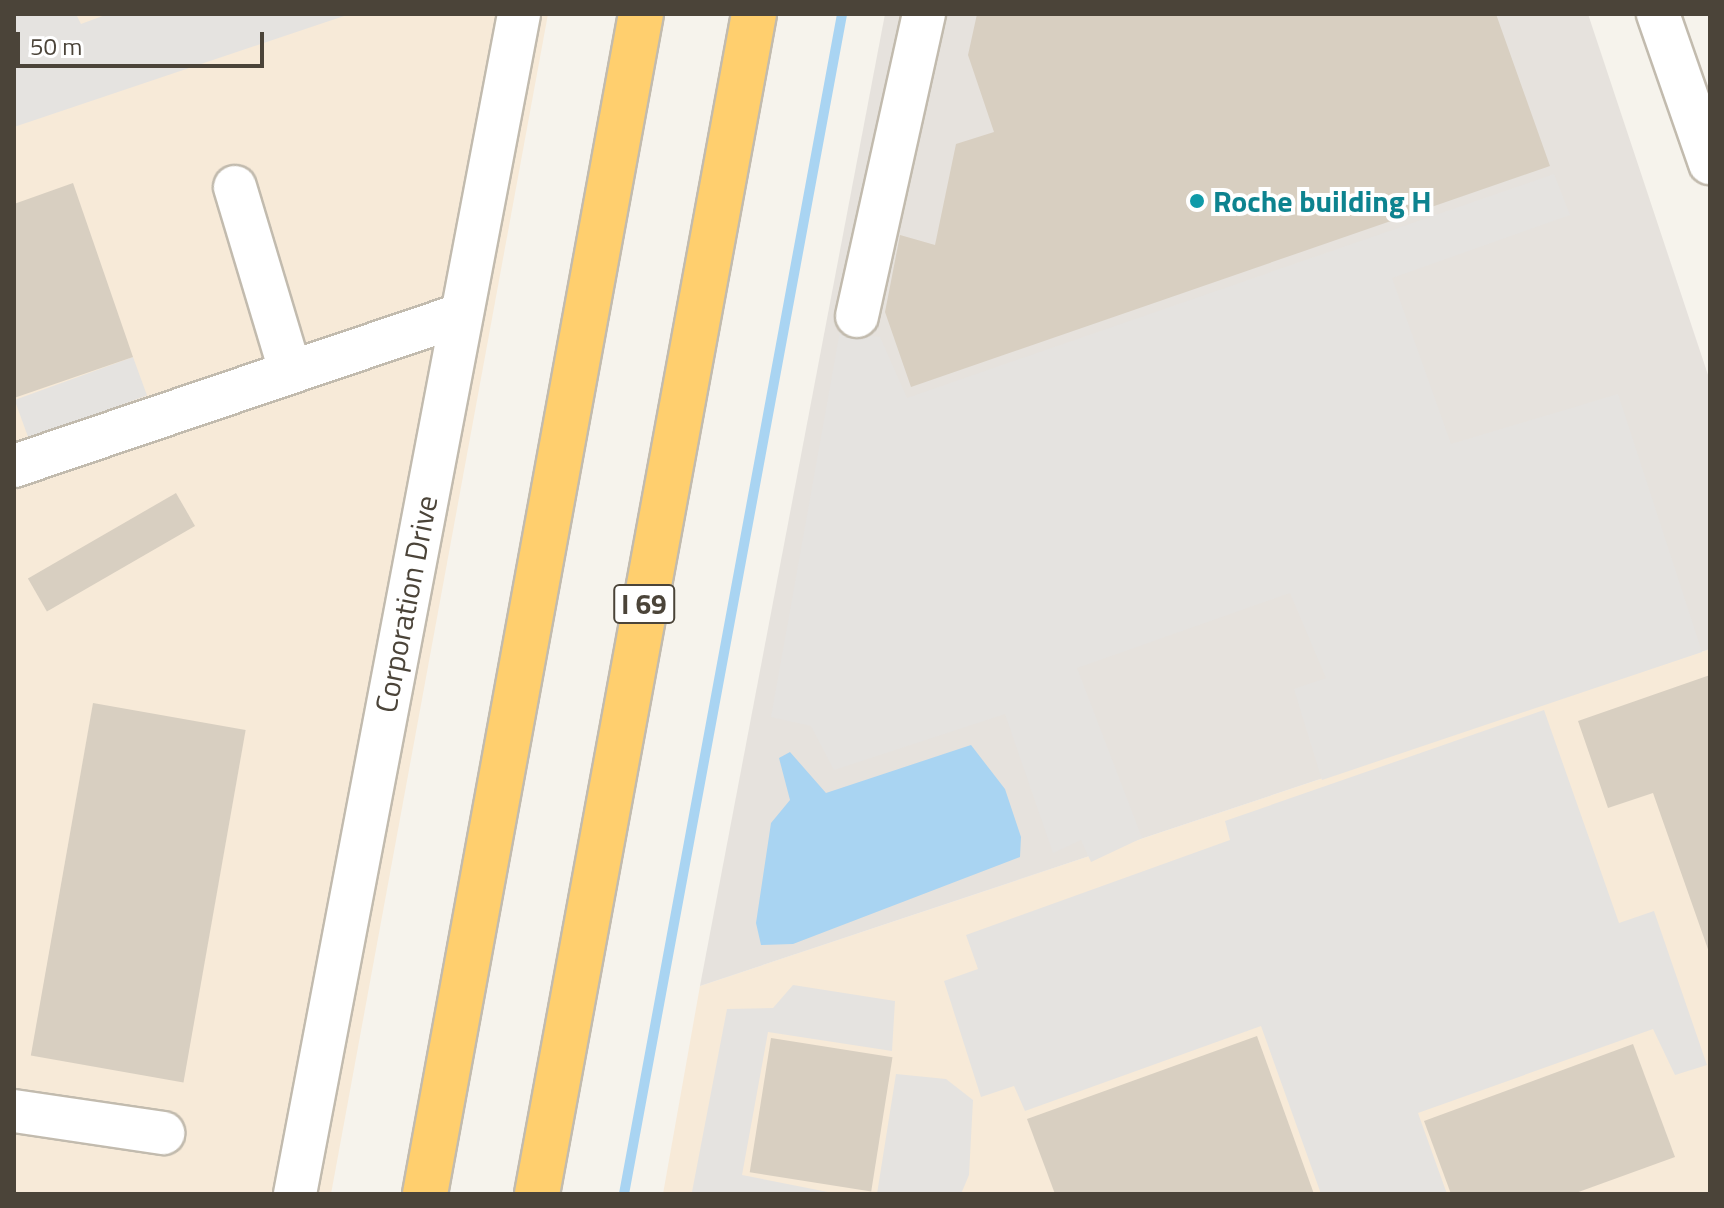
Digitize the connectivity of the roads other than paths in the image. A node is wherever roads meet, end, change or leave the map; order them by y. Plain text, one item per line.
1 (519, 14) edge
2 (641, 14) edge
3 (754, 14) edge
4 (924, 14) edge
5 (1658, 14) edge
6 (1710, 163) edge
7 (235, 187) dead end
8 (460, 315) junction
9 (857, 316) dead end
10 (290, 370) junction
11 (14, 466) edge
12 (14, 1111) edge
13 (163, 1133) dead end
14 (295, 1194) edge
15 (425, 1194) edge
16 (537, 1194) edge

1 - 8 street, Corporation Drive
2 - 15 highway
3 - 16 highway, I 69
4 - 9 street
5 - 6 street
7 - 10 street
8 - 10 street
8 - 14 street, Corporation Drive
10 - 11 street
12 - 13 street

